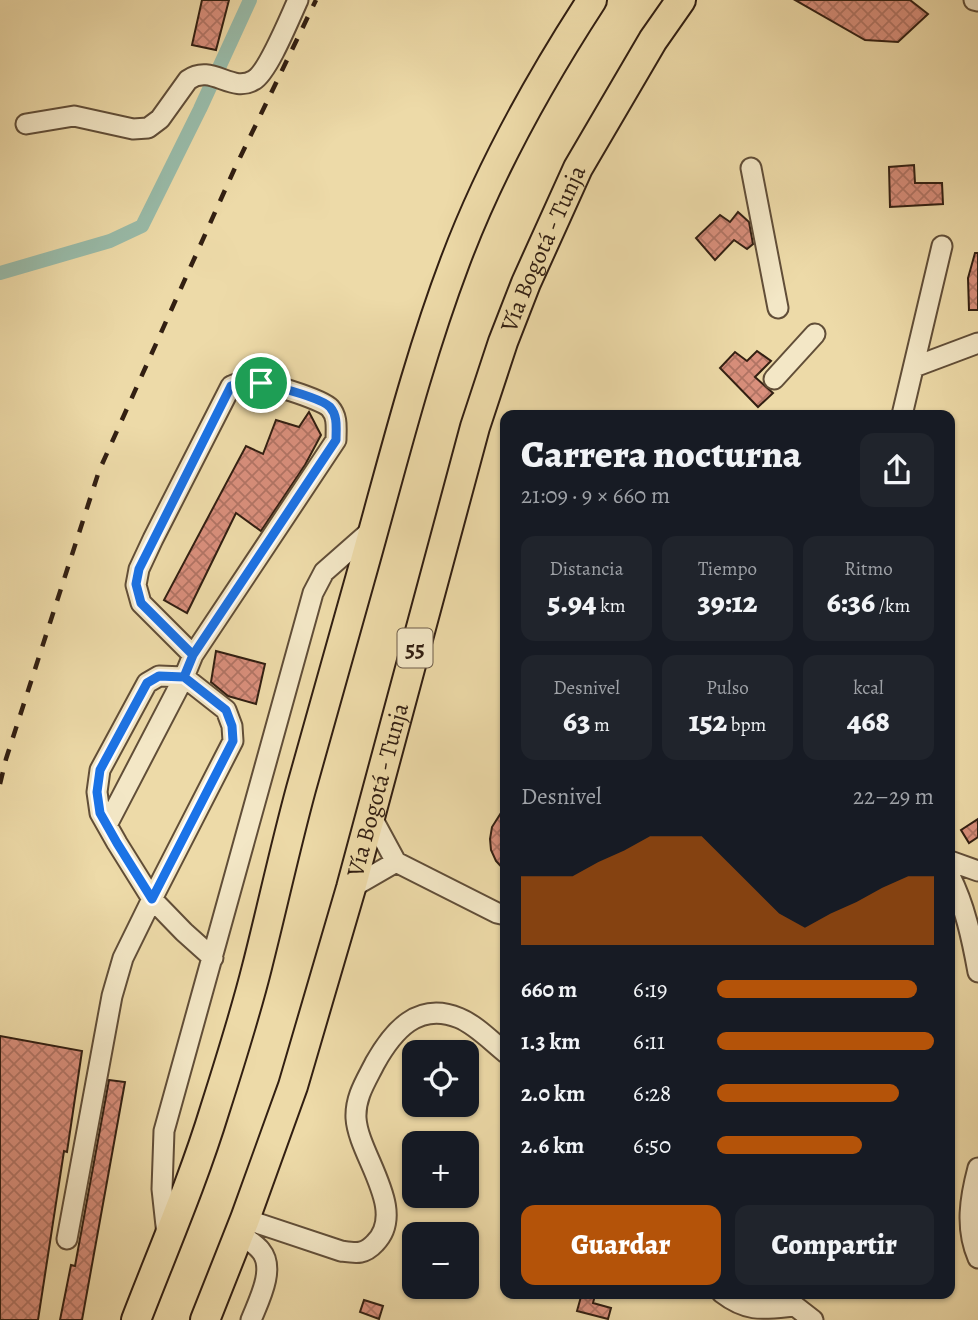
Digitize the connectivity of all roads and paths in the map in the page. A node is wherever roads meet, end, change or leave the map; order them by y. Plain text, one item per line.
1 (298, 0) edge
2 (592, 0) edge
3 (681, 0) edge
4 (26, 124) dead end
5 (751, 167) dead end
6 (942, 246) dead end
7 (778, 308) dead end
8 (815, 334) dead end
9 (978, 344) edge
10 (914, 367) junction
11 (774, 379) dead end
12 (903, 410) edge
13 (375, 527) junction
14 (193, 655) junction
15 (184, 677) junction
16 (370, 814) junction
17 (107, 825) junction
18 (396, 862) junction
19 (955, 863) edge
20 (978, 871) edge
21 (955, 886) edge
22 (351, 888) junction
23 (152, 899) junction
24 (500, 914) edge
25 (213, 958) junction
26 (978, 972) edge
27 (500, 1048) edge
28 (978, 1168) edge
29 (242, 1226) junction
30 (67, 1239) dead end
31 (167, 1241) junction
32 (978, 1258) edge
33 (729, 1299) edge
34 (135, 1320) edge
35 (205, 1320) edge
36 (251, 1320) edge
37 (813, 1320) edge

1 - 4 street
2 - 13 highway
3 - 16 highway, Vía Bogotá - Tunja / 55
5 - 7 street
6 - 10 street
8 - 11 street
9 - 10 street
10 - 12 street
13 - 25 street
13 - 31 highway
14 - 14 street
14 - 15 street
15 - 17 street
15 - 17 street
15 - 23 street
16 - 18 street
16 - 22 highway, Vía Bogotá - Tunja / 55
17 - 23 street
18 - 22 street
18 - 24 street
19 - 20 street
21 - 26 street
22 - 29 highway, Vía Bogotá - Tunja / 55
23 - 25 street
23 - 30 street
25 - 31 street
27 - 29 street
28 - 32 street
29 - 35 highway, Vía Bogotá - Tunja / 55
29 - 36 street
31 - 34 highway
33 - 37 street

